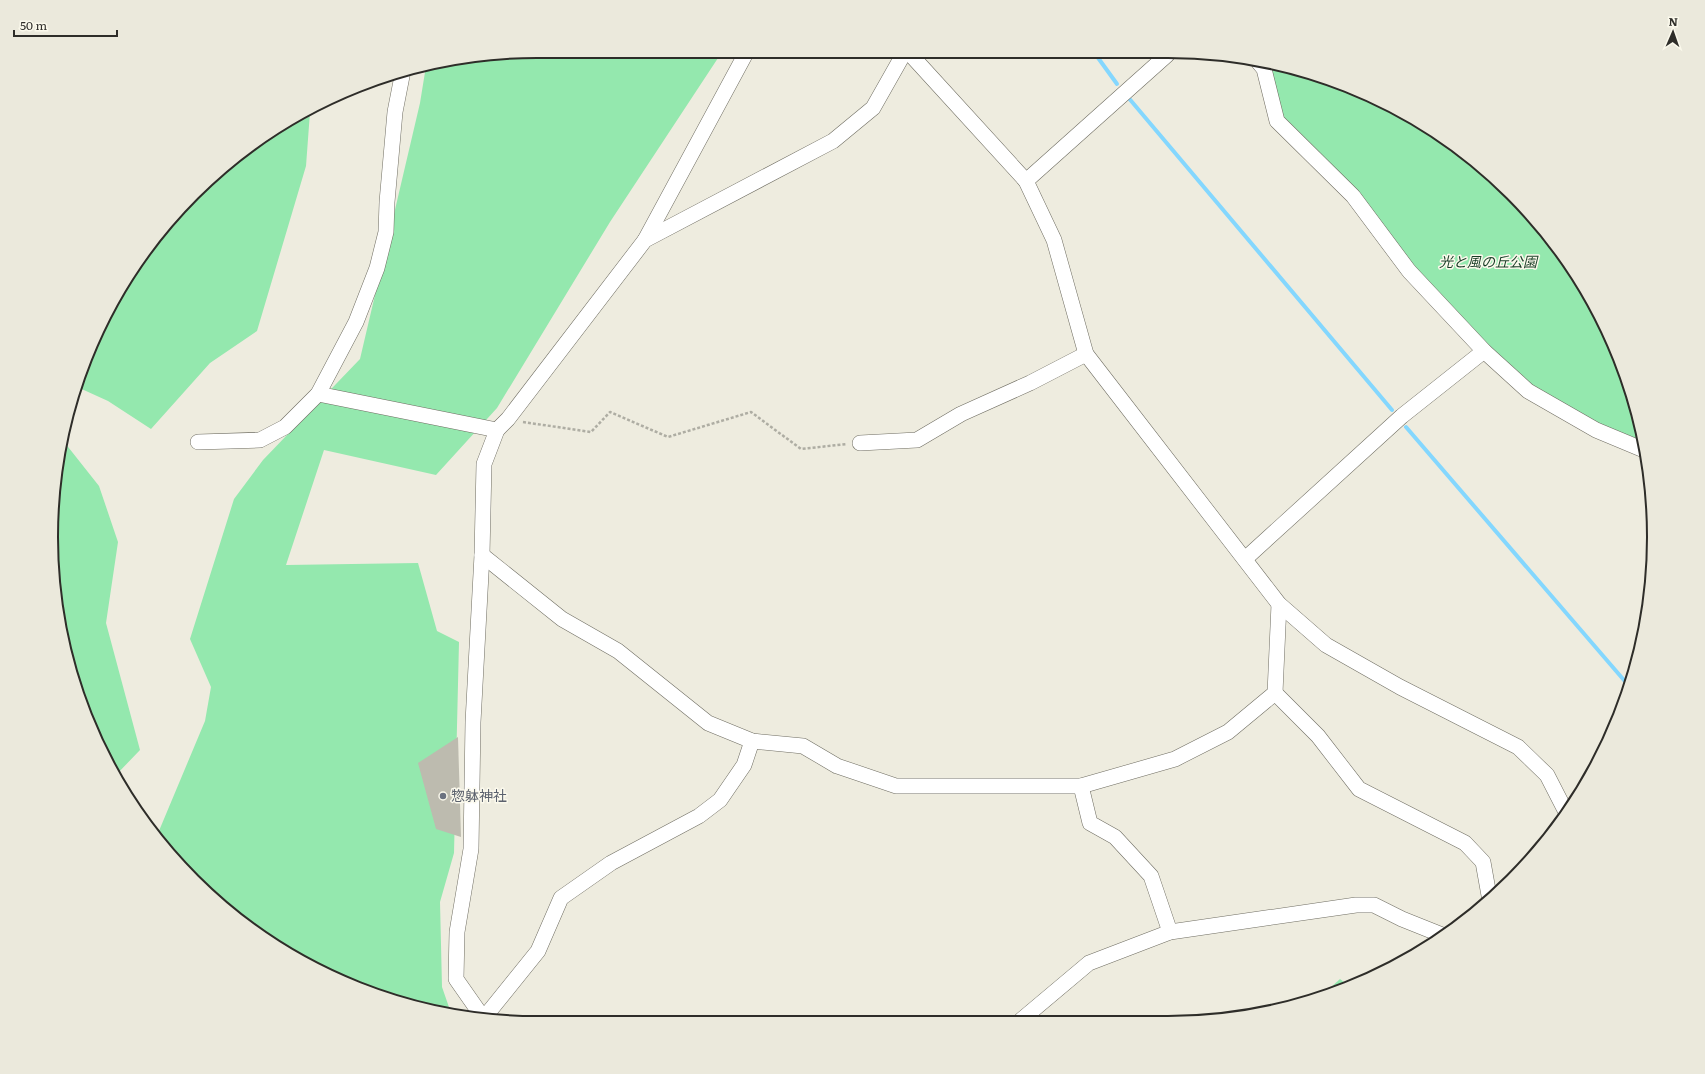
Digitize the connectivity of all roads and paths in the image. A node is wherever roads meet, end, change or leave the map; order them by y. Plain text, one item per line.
1 (743, 58) edge
2 (901, 58) edge
3 (914, 58) edge
4 (1164, 58) edge
5 (1263, 67) edge
6 (402, 77) edge
7 (1026, 181) junction
8 (645, 240) junction
9 (1484, 351) junction
10 (1086, 354) junction
11 (318, 394) junction
12 (508, 419) junction
13 (497, 430) junction
14 (198, 442) dead end
15 (860, 443) joint
16 (1639, 448) edge
17 (482, 555) junction
18 (1245, 559) junction
19 (1279, 604) junction
20 (1275, 693) junction
21 (752, 741) junction
22 (1081, 786) junction
23 (1563, 807) edge
24 (1489, 893) edge
25 (1170, 932) junction
26 (1437, 933) edge
27 (480, 1013) edge
28 (488, 1013) edge
29 (1026, 1016) edge

1 - 8 street
2 - 8 street
3 - 7 street
4 - 7 street
5 - 9 street
6 - 11 street
7 - 10 street
8 - 12 street
9 - 16 street
9 - 18 street
10 - 15 street
10 - 18 street
11 - 13 street
11 - 14 street
12 - 13 street
12 - 15 path
13 - 17 street
17 - 21 street
17 - 27 street
18 - 19 street
19 - 20 street
19 - 23 street
20 - 22 street
20 - 24 street
21 - 22 street
21 - 28 street
22 - 25 street
25 - 26 street
25 - 29 street

